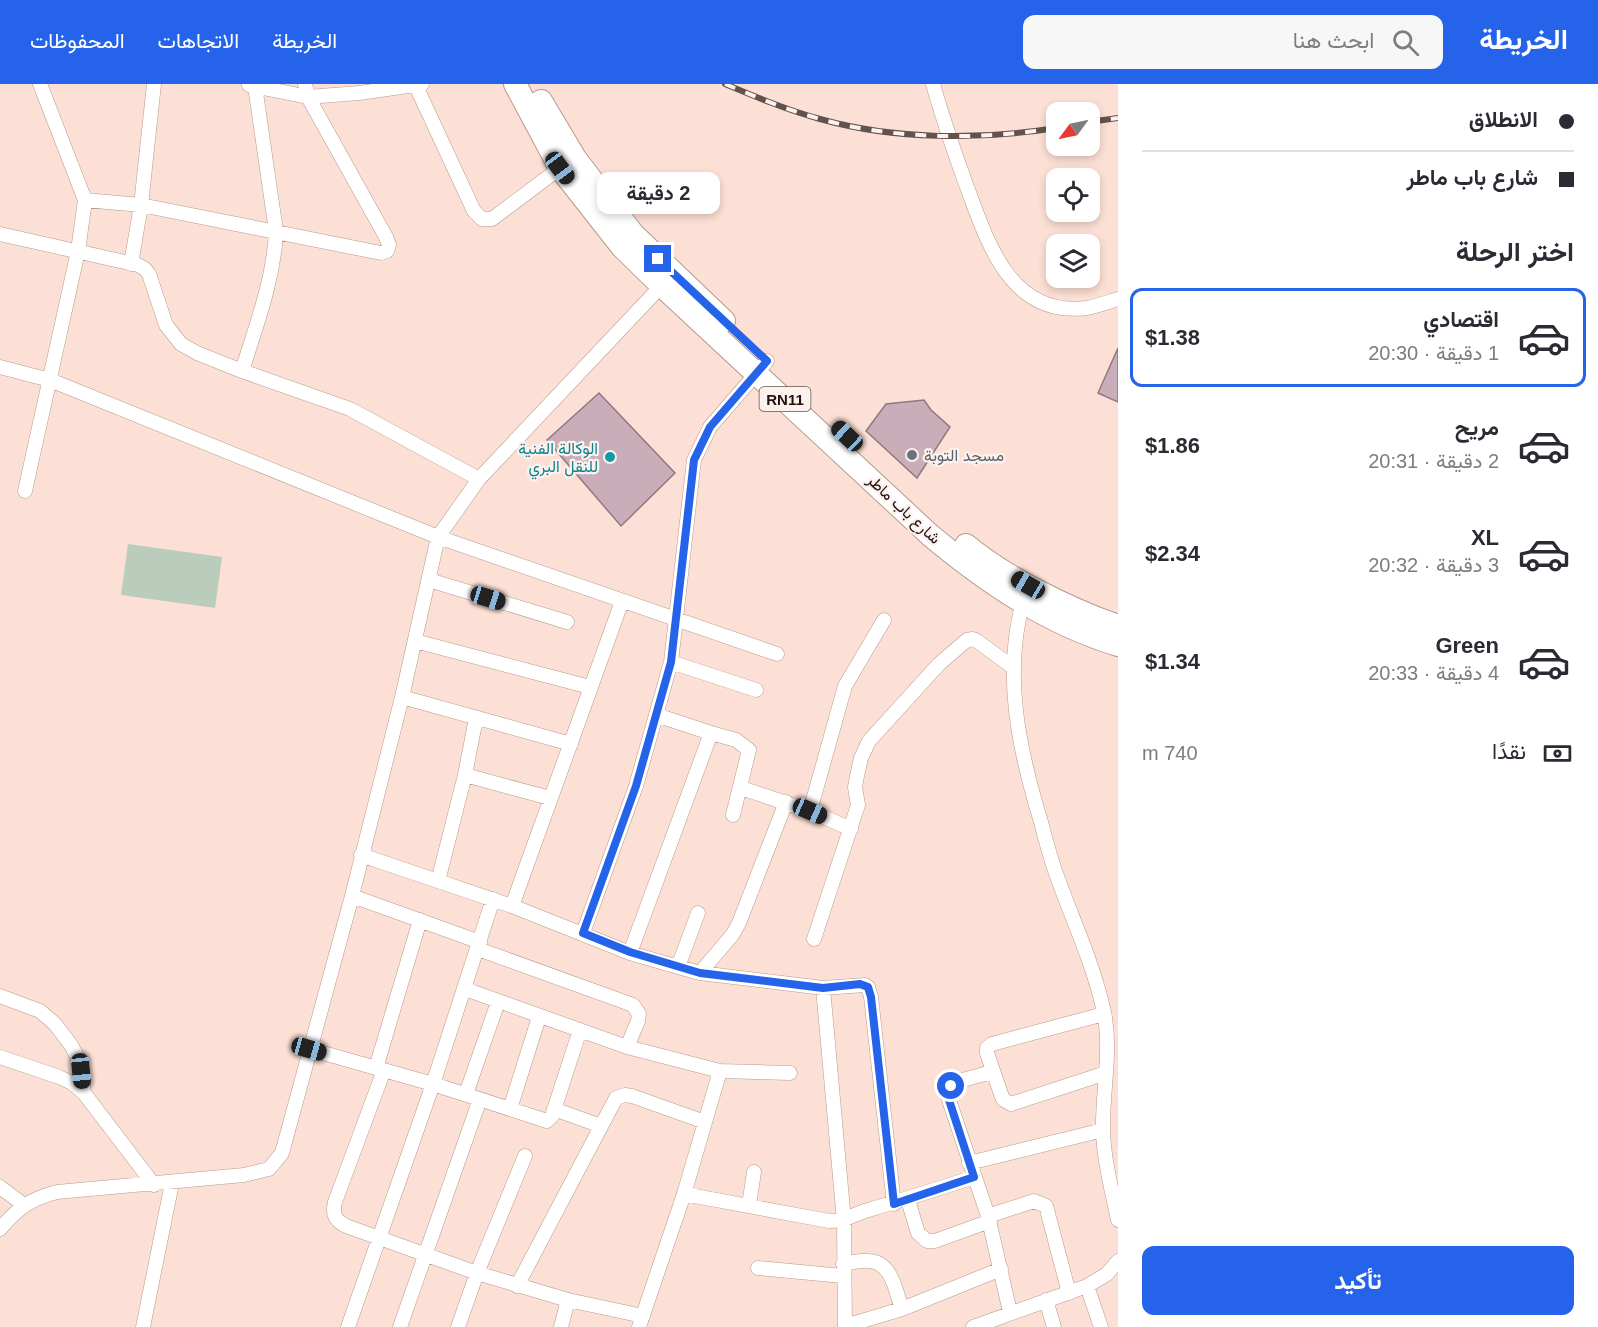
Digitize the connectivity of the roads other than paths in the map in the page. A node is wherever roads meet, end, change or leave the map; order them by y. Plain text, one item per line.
1 (40, 84) edge
2 (154, 84) edge
3 (515, 84) edge
4 (531, 84) edge
5 (933, 84) edge
6 (251, 85) edge
7 (419, 85) edge
8 (306, 90) edge
9 (568, 163) junction
10 (84, 200) junction
11 (141, 206) junction
12 (276, 231) junction
13 (0, 234) edge
14 (78, 251) junction
15 (131, 264) junction
16 (667, 279) junction
17 (1118, 299) edge
18 (0, 367) edge
19 (762, 367) junction
20 (242, 371) junction
21 (50, 380) junction
22 (479, 479) junction
23 (25, 491) dead end
24 (438, 537) junction
25 (429, 580) junction
26 (1025, 594) junction
27 (622, 601) junction
28 (674, 618) junction
29 (884, 620) dead end
30 (567, 622) dead end
31 (1118, 626) edge
32 (415, 641) junction
33 (1118, 645) edge
34 (777, 654) dead end
35 (671, 662) junction
36 (1014, 668) junction
37 (590, 687) junction
38 (756, 690) dead end
39 (402, 697) junction
40 (656, 715) junction
41 (476, 718) junction
42 (711, 733) junction
43 (571, 744) junction
44 (465, 775) junction
45 (741, 788) junction
46 (550, 798) junction
47 (786, 802) junction
48 (810, 811) junction
49 (733, 815) dead end
50 (851, 829) junction
51 (362, 855) junction
52 (438, 881) junction
53 (352, 896) junction
54 (493, 899) junction
55 (512, 906) junction
56 (698, 913) dead end
57 (420, 920) junction
58 (583, 933) junction
59 (814, 939) dead end
60 (479, 946) junction
61 (630, 952) junction
62 (678, 967) junction
63 (700, 973) junction
64 (823, 988) junction
65 (465, 989) junction
66 (0, 996) edge
67 (498, 1002) junction
68 (1104, 1014) junction
69 (539, 1017) junction
70 (580, 1030) junction
71 (627, 1047) junction
72 (309, 1049) junction
73 (0, 1057) edge
74 (380, 1069) junction
75 (720, 1071) junction
76 (992, 1072) junction
77 (790, 1073) dead end
78 (1106, 1073) junction
79 (433, 1084) junction
80 (84, 1093) junction
81 (473, 1097) junction
82 (510, 1109) junction
83 (554, 1109) junction
84 (705, 1122) junction
85 (601, 1126) junction
86 (1103, 1130) junction
87 (525, 1156) dead end
88 (969, 1163) junction
89 (754, 1172) dead end
90 (974, 1177) junction
91 (172, 1183) junction
92 (154, 1185) junction
93 (0, 1187) edge
94 (684, 1194) junction
95 (908, 1200) junction
96 (894, 1204) junction
97 (24, 1205) junction
98 (749, 1205) junction
99 (989, 1218) junction
100 (1118, 1220) edge
101 (844, 1221) junction
102 (0, 1228) edge
103 (379, 1238) junction
104 (425, 1253) junction
105 (1118, 1261) edge
106 (758, 1269) dead end
107 (1001, 1269) junction
108 (843, 1270) junction
109 (477, 1273) junction
110 (518, 1286) junction
111 (1087, 1286) junction
112 (1069, 1293) junction
113 (568, 1300) junction
114 (1047, 1300) junction
115 (902, 1309) junction
116 (1010, 1312) junction
117 (641, 1322) edge
118 (143, 1327) edge
119 (348, 1327) edge
120 (400, 1327) edge
121 (458, 1327) edge
122 (561, 1327) edge
123 (845, 1327) edge
124 (973, 1327) edge
125 (1054, 1327) edge
126 (1101, 1327) edge

1 - 10 street
2 - 11 street
3 - 9 main road, شارع باب ماطر / RN11
4 - 9 main road, شارع باب ماطر / RN11
5 - 17 street
6 - 8 street
6 - 12 street
7 - 8 street
7 - 9 street
8 - 12 street
9 - 16 main road, شارع باب ماطر / RN11
10 - 11 street
10 - 14 street
11 - 12 street
11 - 15 street
12 - 20 street
13 - 14 street
14 - 15 street
14 - 21 street
15 - 20 street
16 - 19 main road, شارع باب ماطر / RN11
16 - 22 street
18 - 21 street
19 - 26 main road, شارع باب ماطر / RN11
19 - 28 street
20 - 22 street
21 - 23 street
21 - 24 street
22 - 24 street
24 - 25 street
24 - 27 street
25 - 30 street
25 - 32 street
26 - 31 main road, شارع باب ماطر / RN11
26 - 33 main road, شارع باب ماطر / RN11
26 - 36 street
27 - 28 street
27 - 37 street
28 - 34 street
28 - 35 street
29 - 48 street
32 - 37 street
32 - 39 street
35 - 38 street
35 - 40 street
36 - 50 street
36 - 68 street
37 - 43 street
39 - 41 street
39 - 51 street
40 - 42 street
40 - 58 street
41 - 43 street
41 - 44 street
42 - 45 street
42 - 61 street
43 - 46 street
44 - 46 street
44 - 52 street
45 - 47 street
45 - 49 street
46 - 55 street
47 - 48 street
47 - 63 street
48 - 50 street
50 - 59 street
51 - 52 street
51 - 53 street
52 - 54 street
53 - 57 street
53 - 72 street
54 - 55 street
54 - 60 street
55 - 58 street
56 - 62 street
57 - 60 street
57 - 74 street
58 - 61 street
60 - 65 street
60 - 71 street
61 - 62 street
62 - 63 street
63 - 64 street
64 - 96 street
64 - 101 street
65 - 67 street
65 - 79 street
66 - 80 street
67 - 69 street
67 - 81 street
68 - 76 street
68 - 78 street
69 - 70 street
69 - 82 street
70 - 71 street
70 - 83 street
71 - 75 street
72 - 74 street
72 - 91 street
73 - 80 street
74 - 79 street
74 - 103 street
75 - 77 street
75 - 84 street
76 - 78 street
76 - 88 street
78 - 86 street
79 - 81 street
79 - 103 street
80 - 92 street
81 - 82 street
81 - 104 street
82 - 83 street
83 - 85 street
84 - 85 street
84 - 94 street
85 - 110 street
86 - 88 street
86 - 100 street
87 - 109 street
88 - 90 street
89 - 98 street
90 - 95 street
90 - 99 street
91 - 92 street
91 - 118 street
92 - 97 street
93 - 97 street
94 - 98 street
94 - 117 street
95 - 96 street
95 - 99 street
96 - 101 street
97 - 102 street
98 - 101 street
99 - 107 street
99 - 112 street
101 - 108 street
103 - 104 street
103 - 119 street
104 - 109 street
104 - 120 street
105 - 111 street
106 - 108 street
107 - 115 street
107 - 116 street
108 - 115 street
108 - 123 street
109 - 110 street
109 - 121 street
110 - 113 street
111 - 112 street
111 - 126 street
112 - 114 street
113 - 117 street
113 - 122 street
114 - 116 street
114 - 125 street
115 - 123 street
116 - 124 street

